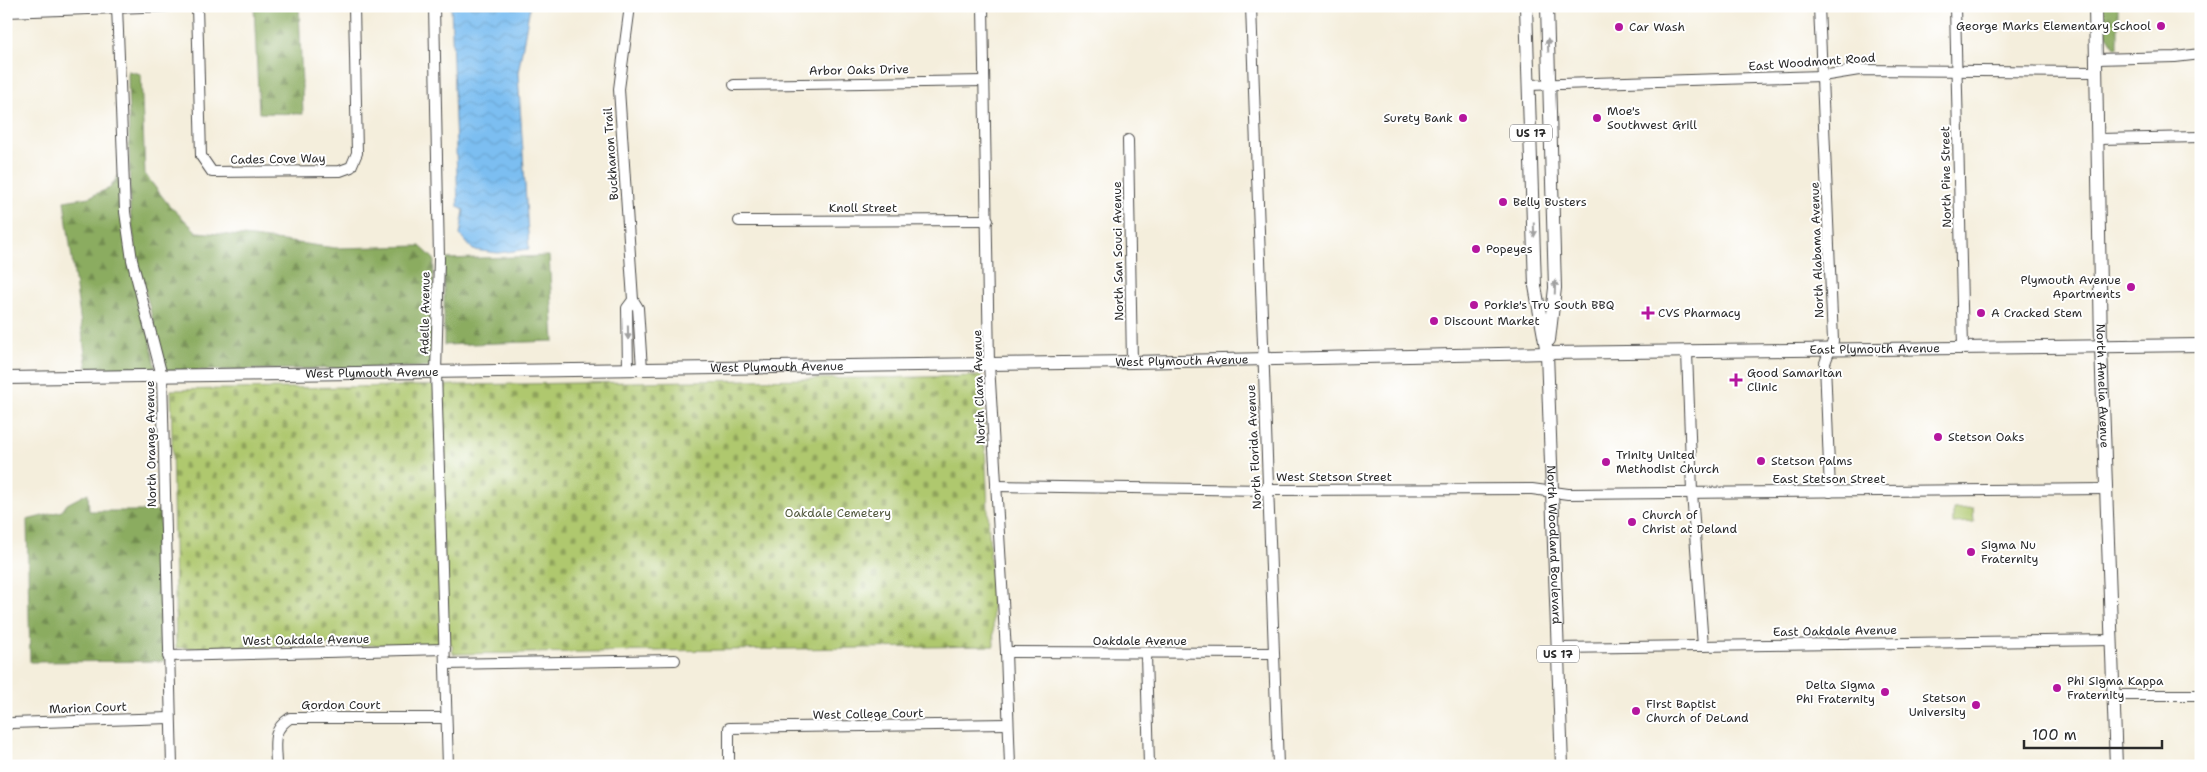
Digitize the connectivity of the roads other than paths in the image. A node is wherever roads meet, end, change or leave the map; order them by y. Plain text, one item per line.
1 (171, 6) edge
2 (197, 6) edge
3 (354, 6) edge
4 (434, 6) edge
5 (630, 6) edge
6 (983, 6) edge
7 (1251, 6) edge
8 (1526, 6) edge
9 (1547, 6) edge
10 (1819, 6) edge
11 (1955, 6) edge
12 (2094, 6) edge
13 (117, 7) edge
14 (6, 12) edge
15 (2201, 54) edge
16 (2096, 59) junction
17 (1956, 69) junction
18 (2096, 72) junction
19 (1822, 76) junction
20 (984, 80) junction
21 (734, 85) dead end
22 (1529, 85) junction
23 (1549, 85) junction
24 (2201, 137) edge
25 (2098, 139) junction
26 (1128, 140) dead end
27 (988, 220) junction
28 (739, 222) dead end
29 (633, 300) junction
30 (2201, 345) edge
31 (2101, 346) junction
32 (1963, 348) junction
33 (1829, 350) junction
34 (1688, 352) junction
35 (1547, 353) junction
36 (1262, 360) junction
37 (1132, 362) junction
38 (989, 364) junction
39 (628, 369) junction
40 (642, 369) junction
41 (436, 372) junction
42 (162, 376) junction
43 (6, 378) edge
44 (996, 486) junction
45 (2106, 489) junction
46 (1268, 490) junction
47 (1552, 492) junction
48 (1692, 492) junction
49 (1830, 492) junction
50 (2112, 640) junction
51 (1703, 646) junction
52 (1558, 648) junction
53 (445, 649) junction
54 (1006, 652) junction
55 (1274, 653) junction
56 (1146, 654) junction
57 (168, 656) junction
58 (675, 660) dead end
59 (445, 664) junction
60 (2114, 695) junction
61 (2201, 695) edge
62 (170, 718) junction
63 (446, 718) junction
64 (1008, 724) junction
65 (6, 726) edge
66 (172, 766) edge
67 (276, 766) edge
68 (448, 766) edge
69 (730, 766) edge
70 (1010, 766) edge
71 (1149, 766) edge
72 (1278, 766) edge
73 (1562, 766) edge
74 (2116, 766) edge

1 - 13 street
2 - 3 street, Cades Cove Way
4 - 41 street, Adelle Avenue
5 - 29 street, Buckhanon Trail
6 - 20 street, North Clara Avenue
7 - 36 street, North Florida Avenue
8 - 22 main road, North Woodland Boulevard / US 17
23 -> 9 main road, North Woodland Boulevard / US 17
10 - 19 street, North Alabama Avenue
11 - 17 street, North Pine Street
12 - 16 main road, North Amelia Avenue
13 - 14 street
13 - 42 street, North Orange Avenue
15 - 16 street
16 - 18 main road, North Amelia Avenue
17 - 18 street, East Woodmont Road
17 - 19 street, East Woodmont Road
17 - 32 street, North Pine Street
18 - 25 main road, North Amelia Avenue
19 - 23 street, East Woodmont Road
19 - 33 street, North Alabama Avenue
20 - 21 street, Arbor Oaks Drive
20 - 27 street, North Clara Avenue
22 - 23 street, East Woodmont Road
22 -> 35 main road, North Woodland Boulevard / US 17
35 -> 23 main road, North Woodland Boulevard / US 17
24 - 25 street
25 - 31 main road, North Amelia Avenue
26 - 37 street, North San Souci Avenue
27 - 28 street, Knoll Street
27 - 38 street, North Clara Avenue
29 -> 39 street, Buckhanon Trail
29 - 40 street, Buckhanon Trail
30 - 31 main road, East Plymouth Avenue
31 - 32 main road, East Plymouth Avenue
31 - 45 main road, North Amelia Avenue
32 - 33 main road, East Plymouth Avenue
33 - 34 main road, East Plymouth Avenue
33 - 49 street, North Alabama Avenue
34 - 35 main road, East Plymouth Avenue
34 - 48 street
35 - 36 main road, West Plymouth Avenue
35 - 47 main road, North Woodland Boulevard / US 17
36 - 37 main road, West Plymouth Avenue
36 - 46 street, North Florida Avenue
37 - 38 main road, West Plymouth Avenue
38 - 40 main road, West Plymouth Avenue
38 - 44 street, North Clara Avenue
39 - 40 main road, West Plymouth Avenue
39 - 41 main road, West Plymouth Avenue
41 - 42 main road, West Plymouth Avenue
41 - 53 street, Adelle Avenue
42 - 43 main road, West Plymouth Avenue
42 - 57 street, North Orange Avenue
44 - 46 street, West Stetson Street
44 - 54 street, North Clara Avenue
45 - 49 street, East Stetson Street
45 - 50 main road, North Amelia Avenue
46 - 47 street, West Stetson Street
46 - 55 street, North Florida Avenue
47 - 48 street, East Stetson Street
47 - 52 main road, North Woodland Boulevard / US 17
48 - 49 street, East Stetson Street
48 - 51 street
50 - 51 street, East Oakdale Avenue
50 - 60 main road, North Amelia Avenue
51 - 52 street, East Oakdale Avenue
52 - 73 main road, North Woodland Boulevard / US 17
53 - 57 street, West Oakdale Avenue
53 - 59 street, Adelle Avenue
54 - 56 street, Oakdale Avenue
54 - 64 street, North Clara Avenue
55 - 56 street, Oakdale Avenue
55 - 72 street, North Florida Avenue
56 - 71 street
57 - 62 street, North Orange Avenue
58 - 59 street
59 - 63 street, Adelle Avenue
60 - 61 street
60 - 74 main road, North Amelia Avenue
62 - 65 street, Marion Court
62 - 66 street, North Orange Avenue
63 - 67 street, Gordon Court
63 - 68 street, Adelle Avenue
64 - 69 street, West College Court
64 - 70 street, North Clara Avenue

